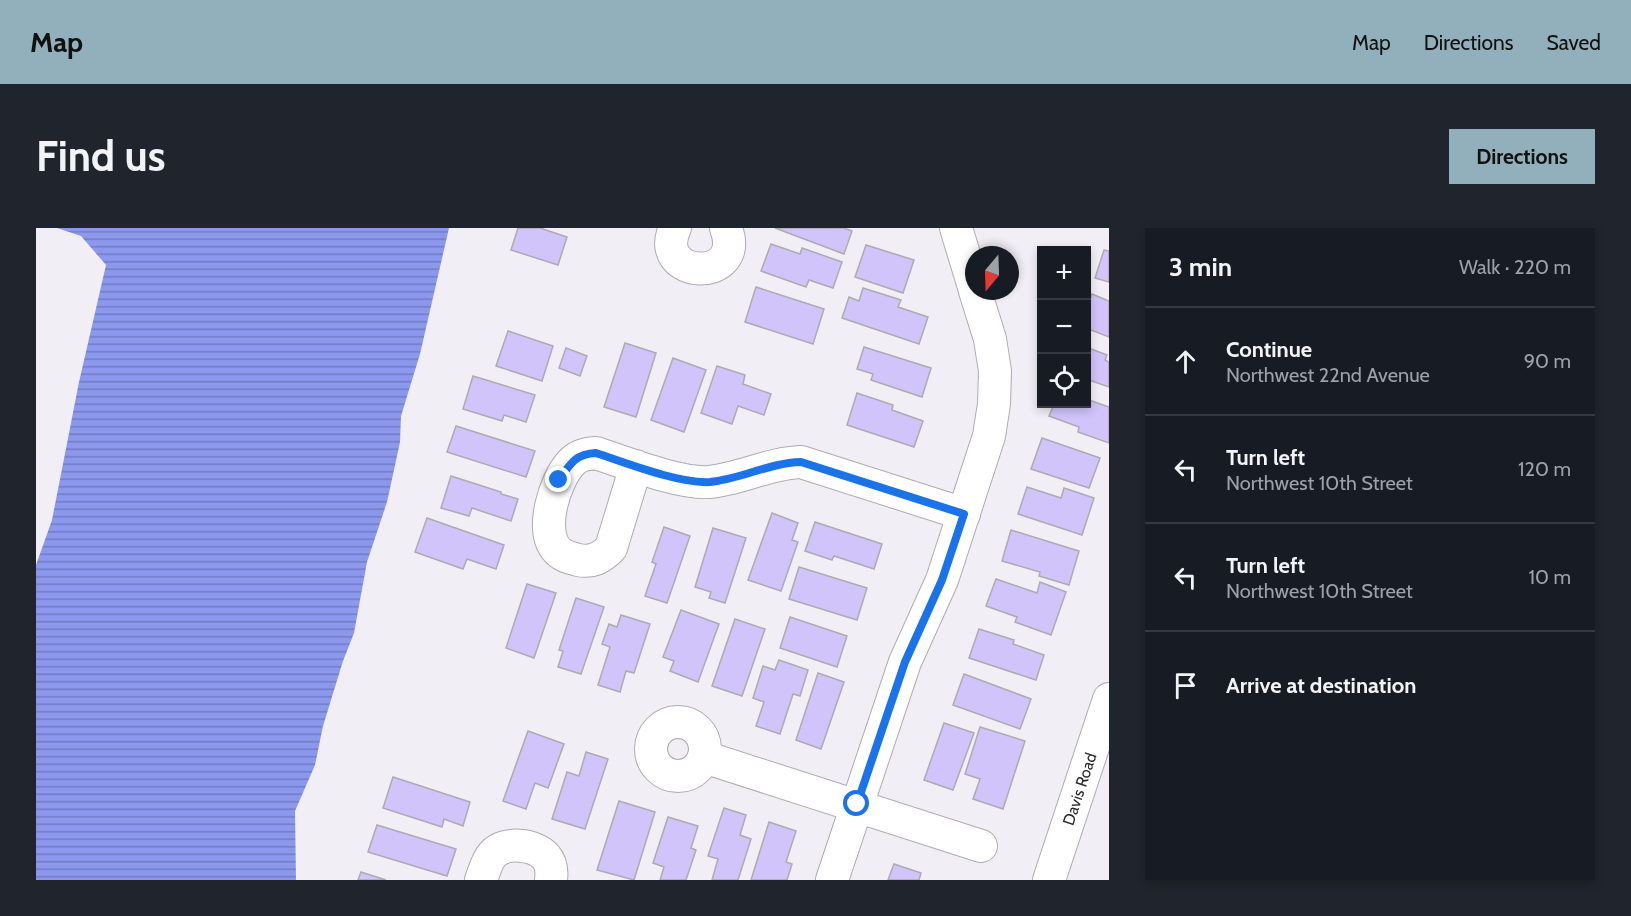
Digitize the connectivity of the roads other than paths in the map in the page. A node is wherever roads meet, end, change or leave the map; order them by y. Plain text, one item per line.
1 (675, 228) edge
2 (726, 228) edge
3 (957, 228) edge
4 (965, 255) edge
5 (978, 300) edge
6 (636, 466) dead end
7 (964, 514) junction
8 (1109, 699) edge
9 (704, 757) dead end
10 (857, 804) junction
11 (981, 846) dead end
12 (481, 880) edge
13 (551, 880) edge
14 (832, 880) edge
15 (1049, 880) edge

1 - 2 street
3 - 4 street
5 - 7 street
6 - 7 street
7 - 10 street
8 - 15 street, Davis Road
9 - 10 street
10 - 11 street
10 - 14 street
12 - 13 street

